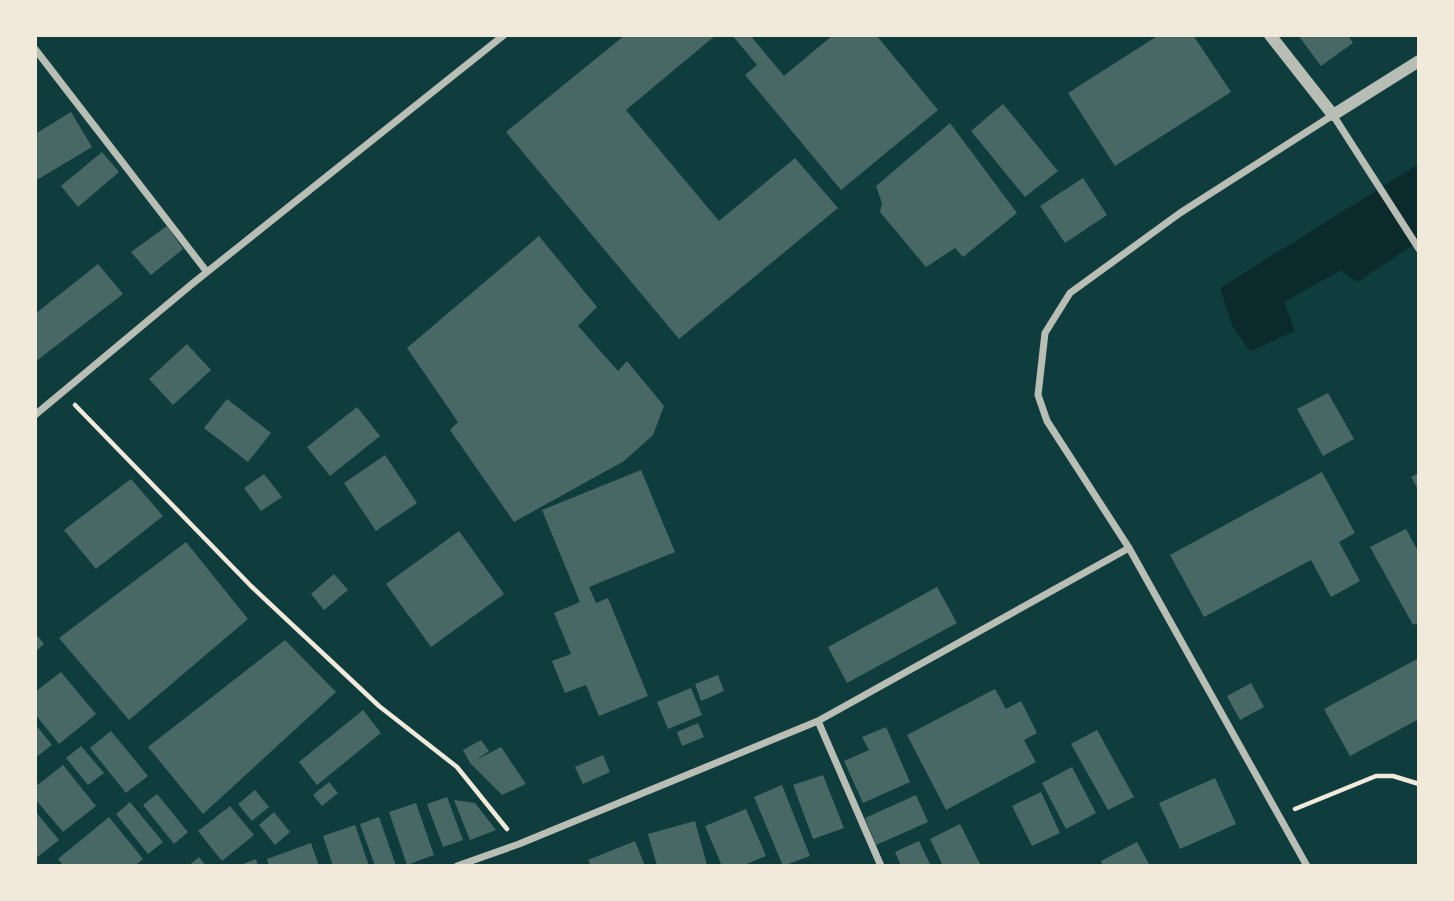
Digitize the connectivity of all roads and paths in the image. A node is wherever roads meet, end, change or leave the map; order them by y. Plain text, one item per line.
1 (504, 35) edge
2 (1270, 35) edge
3 (35, 49) edge
4 (1419, 61) edge
5 (1332, 115) junction
6 (1419, 249) edge
7 (207, 272) junction
8 (63, 393) junction
9 (35, 415) edge
10 (1129, 548) junction
11 (818, 721) junction
12 (1419, 784) edge
13 (1279, 816) junction
14 (519, 844) junction
15 (457, 866) edge
16 (881, 866) edge
17 (1307, 866) edge

1 - 7 street
2 - 5 street
3 - 7 street
4 - 5 street
5 - 6 street
5 - 10 street
7 - 8 street
8 - 9 street
8 - 14 path
10 - 11 street
10 - 13 street
11 - 14 street
11 - 16 street
12 - 13 path
13 - 17 street
14 - 15 street

